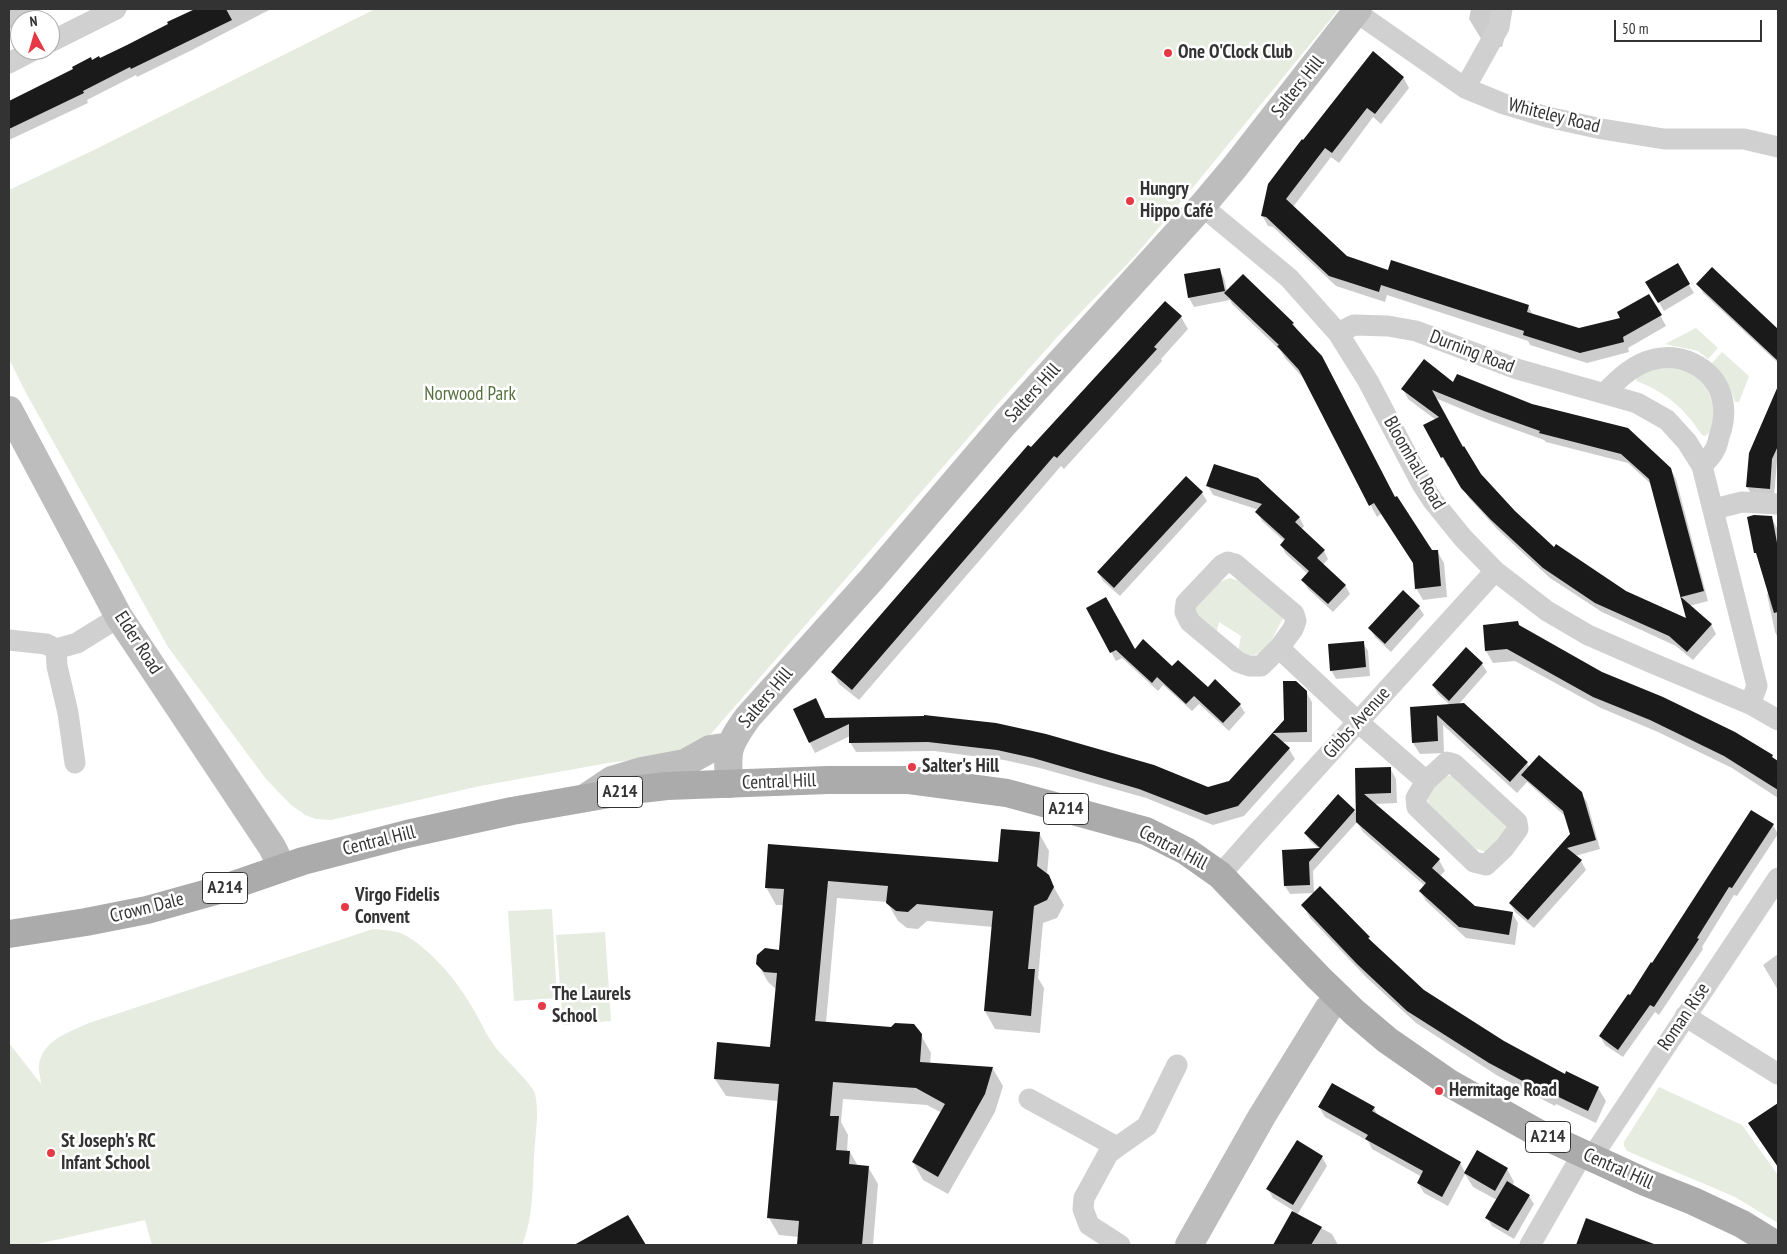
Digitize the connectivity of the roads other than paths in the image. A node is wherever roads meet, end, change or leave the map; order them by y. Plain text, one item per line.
1 (116, 9) edge
2 (1502, 9) edge
3 (1357, 10) edge
4 (60, 37) edge
5 (1465, 88) junction
6 (1778, 147) edge
7 (1202, 206) junction
8 (1338, 333) junction
9 (1605, 393) junction
10 (9, 410) edge
11 (1702, 466) junction
12 (1778, 504) edge
13 (1714, 509) junction
14 (1495, 571) junction
15 (120, 617) junction
16 (9, 640) edge
17 (1279, 648) junction
18 (56, 649) junction
19 (1750, 704) junction
20 (1778, 720) edge
21 (1358, 722) junction
22 (730, 746) junction
23 (74, 763) dead end
24 (1426, 781) junction
25 (729, 784) junction
26 (588, 796) junction
27 (282, 867) junction
28 (1220, 875) junction
29 (1776, 887) edge
30 (9, 934) edge
31 (1340, 998) junction
32 (1685, 1016) junction
33 (1177, 1065) dead end
34 (1778, 1074) edge
35 (1029, 1099) dead end
36 (1118, 1147) junction
37 (1587, 1155) junction
38 (1120, 1245) edge
39 (1189, 1245) edge
40 (1530, 1245) edge
41 (1776, 1245) edge

1 - 4 street
2 - 5 street
3 - 5 street, Whiteley Road
3 - 7 street, Salters Hill
5 - 6 street, Whiteley Road
7 - 8 street, Bloomhall Road
7 - 22 street, Salters Hill
8 - 9 street, Durning Road
8 - 14 street, Bloomhall Road
9 - 11 street, Durning Road
9 - 11 street
10 - 15 street, Elder Road
11 - 13 street, Durning Road
12 - 13 street
13 - 19 street, Durning Road
14 - 19 street, Bloomhall Road
14 - 21 street, Gibbs Avenue
15 - 18 street
15 - 27 street, Elder Road
16 - 18 street
17 - 17 street
17 - 21 street
18 - 23 street
19 - 20 street, Bloomhall Road
21 - 24 street
21 - 28 street, Gibbs Avenue
22 - 25 street, Salters Hill
22 - 26 street
24 - 24 street
25 - 26 main road, Central Hill / A214
25 - 28 main road, Central Hill / A214
26 - 27 main road, Central Hill / A214
27 - 30 main road, Crown Dale / A214
28 - 31 main road, Central Hill / A214
29 - 32 street, Roman Rise
31 - 37 main road, Central Hill / A214
31 - 39 street
32 - 34 street
32 - 37 street, Roman Rise
33 - 36 street
35 - 36 street
36 - 38 street
37 - 40 street, Roman Rise
37 - 41 main road, Central Hill / A214

